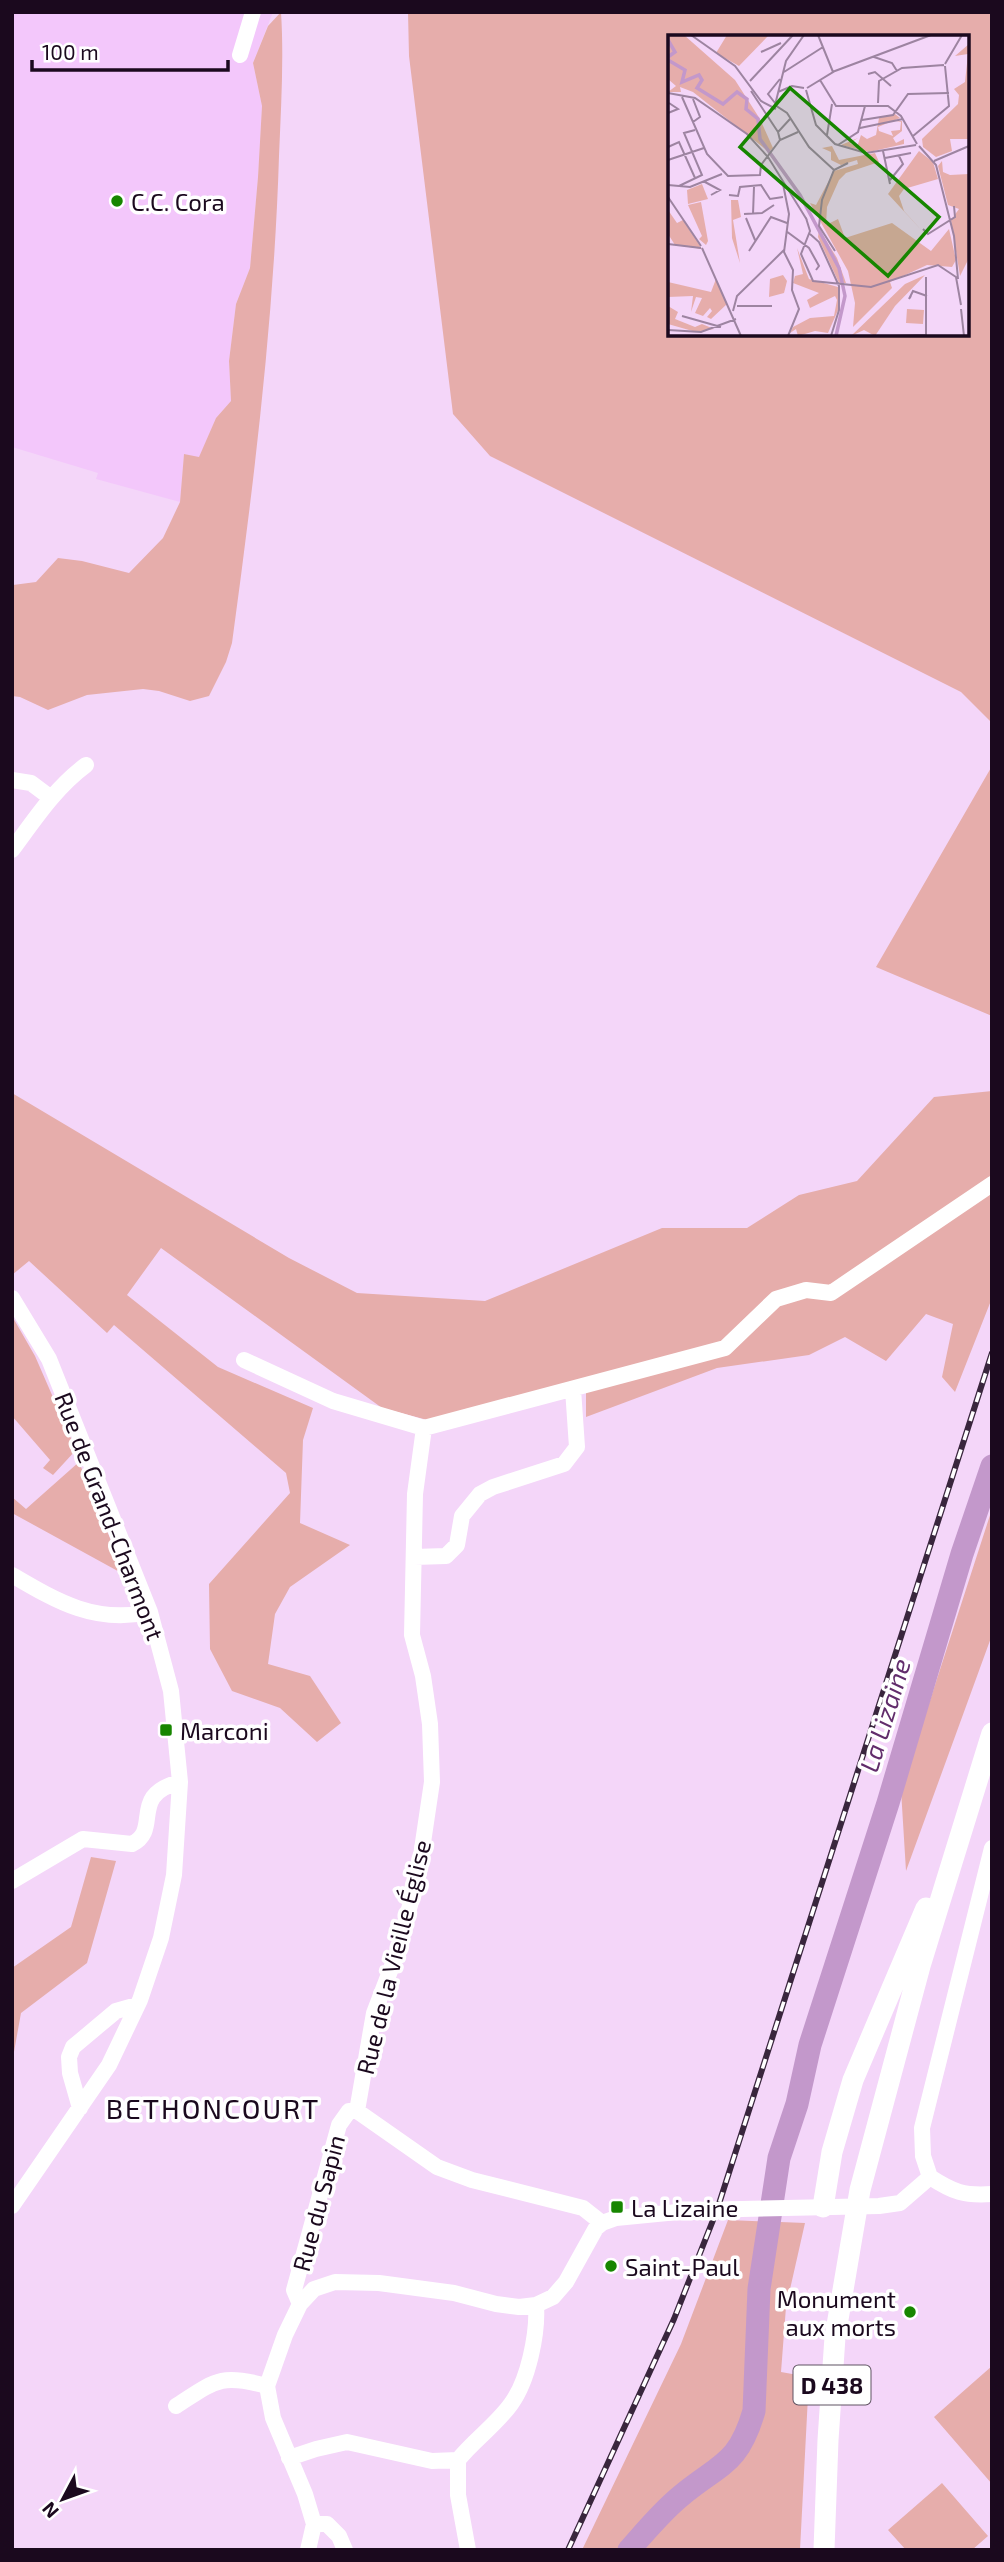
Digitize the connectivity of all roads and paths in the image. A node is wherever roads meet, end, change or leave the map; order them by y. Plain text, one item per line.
1 (253, 12) edge
2 (240, 55) dead end
3 (86, 765) dead end
4 (12, 780) edge
5 (51, 798) junction
6 (12, 850) edge
7 (992, 1184) edge
8 (12, 1298) edge
9 (244, 1360) dead end
10 (573, 1390) junction
11 (424, 1428) junction
12 (414, 1557) junction
13 (13, 1577) edge
14 (150, 1612) junction
15 (992, 1734) edge
16 (180, 1782) junction
17 (992, 1848) edge
18 (955, 1849) junction
19 (12, 1881) edge
20 (137, 2005) junction
21 (80, 2108) junction
22 (357, 2111) junction
23 (930, 2177) junction
24 (992, 2194) edge
25 (12, 2206) edge
26 (860, 2206) junction
27 (816, 2208) junction
28 (602, 2223) junction
29 (300, 2304) junction
30 (536, 2305) junction
31 (267, 2386) junction
32 (176, 2406) dead end
33 (289, 2458) junction
34 (458, 2460) junction
35 (314, 2525) junction
36 (308, 2550) edge
37 (345, 2550) edge
38 (468, 2550) edge
39 (824, 2550) edge

1 - 2 street
3 - 5 street
4 - 5 street
5 - 6 street
7 - 10 street
8 - 14 street, Rue de Grand-Charmont
9 - 11 street
10 - 11 street
10 - 12 street
11 - 12 street, Rue de la Vieille Église
12 - 22 street, Rue de la Vieille Église
13 - 14 street
14 - 16 street, Rue de Grand-Charmont
15 - 18 main road, D 438
16 - 19 street
16 - 20 street, Rue de Grand-Charmont
17 - 23 street
18 - 26 main road, D 438
18 - 27 main road
20 - 21 street, Rue de Grand-Charmont
20 - 21 street
21 - 25 street, Rue de Grand-Charmont
22 - 28 street
22 - 29 street, Rue du Sapin
23 - 24 street
23 - 26 street
26 - 27 street
26 - 39 main road, D 438
27 - 28 street
28 - 30 street
29 - 30 street
29 - 31 street
30 - 34 street
31 - 32 street
31 - 33 street
33 - 34 street
33 - 35 street
34 - 38 street
35 - 36 street
35 - 37 street

